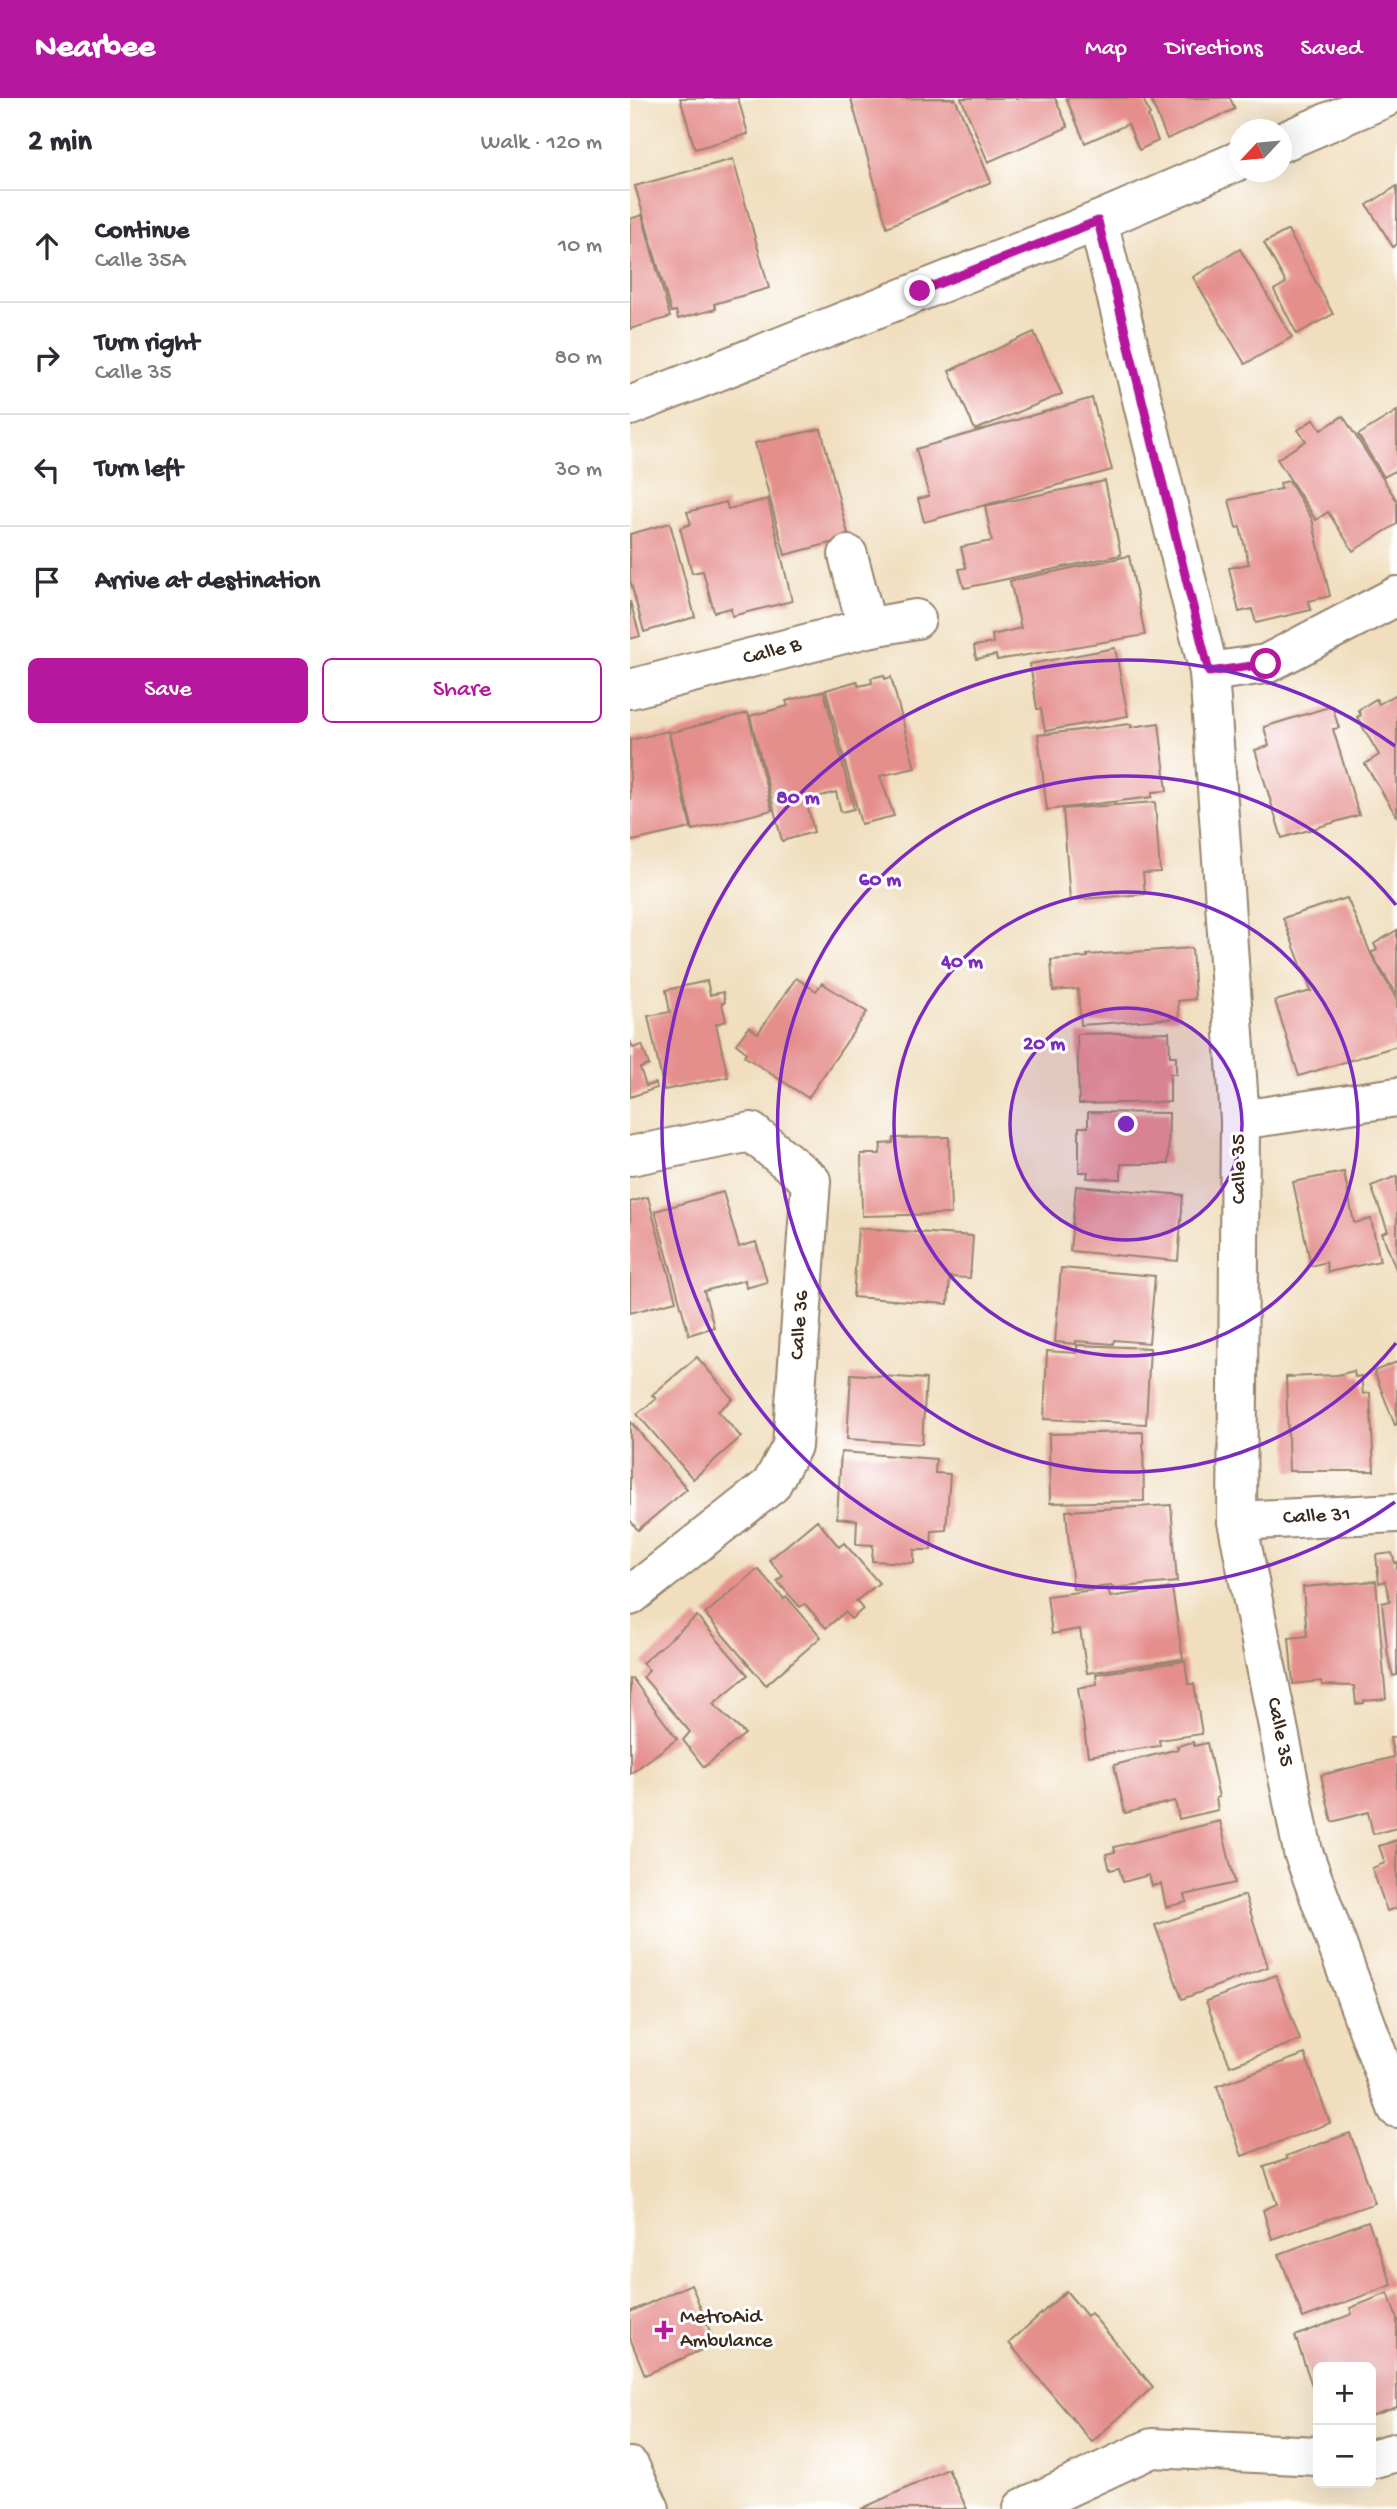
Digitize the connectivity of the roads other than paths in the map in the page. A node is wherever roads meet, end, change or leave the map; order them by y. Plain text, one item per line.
1 (1385, 98) edge
2 (1292, 138) edge
3 (1229, 165) edge
4 (1098, 221) junction
5 (630, 406) edge
6 (848, 555) dead end
7 (1397, 596) edge
8 (916, 619) dead end
9 (867, 628) junction
10 (1209, 672) junction
11 (630, 689) edge
12 (1397, 1097) edge
13 (1240, 1120) junction
14 (630, 1156) edge
15 (1397, 1513) edge
16 (1237, 1521) junction
17 (630, 1596) edge
18 (1397, 2108) edge
19 (1397, 2452) edge
20 (1313, 2456) edge
21 (1376, 2458) edge
22 (630, 2467) edge
23 (1023, 2508) edge
24 (650, 2509) edge

1 - 2 street
3 - 4 street
4 - 5 street
4 - 10 street, Calle 35
6 - 9 street
7 - 10 street
8 - 9 street, Calle B
9 - 11 street, Calle B
10 - 13 street, Calle 35
12 - 13 street
13 - 16 street, Calle 35
14 - 17 street, Calle 36
15 - 16 street, Calle 31
16 - 18 street, Calle 35
19 - 21 street
20 - 23 street
22 - 24 street

